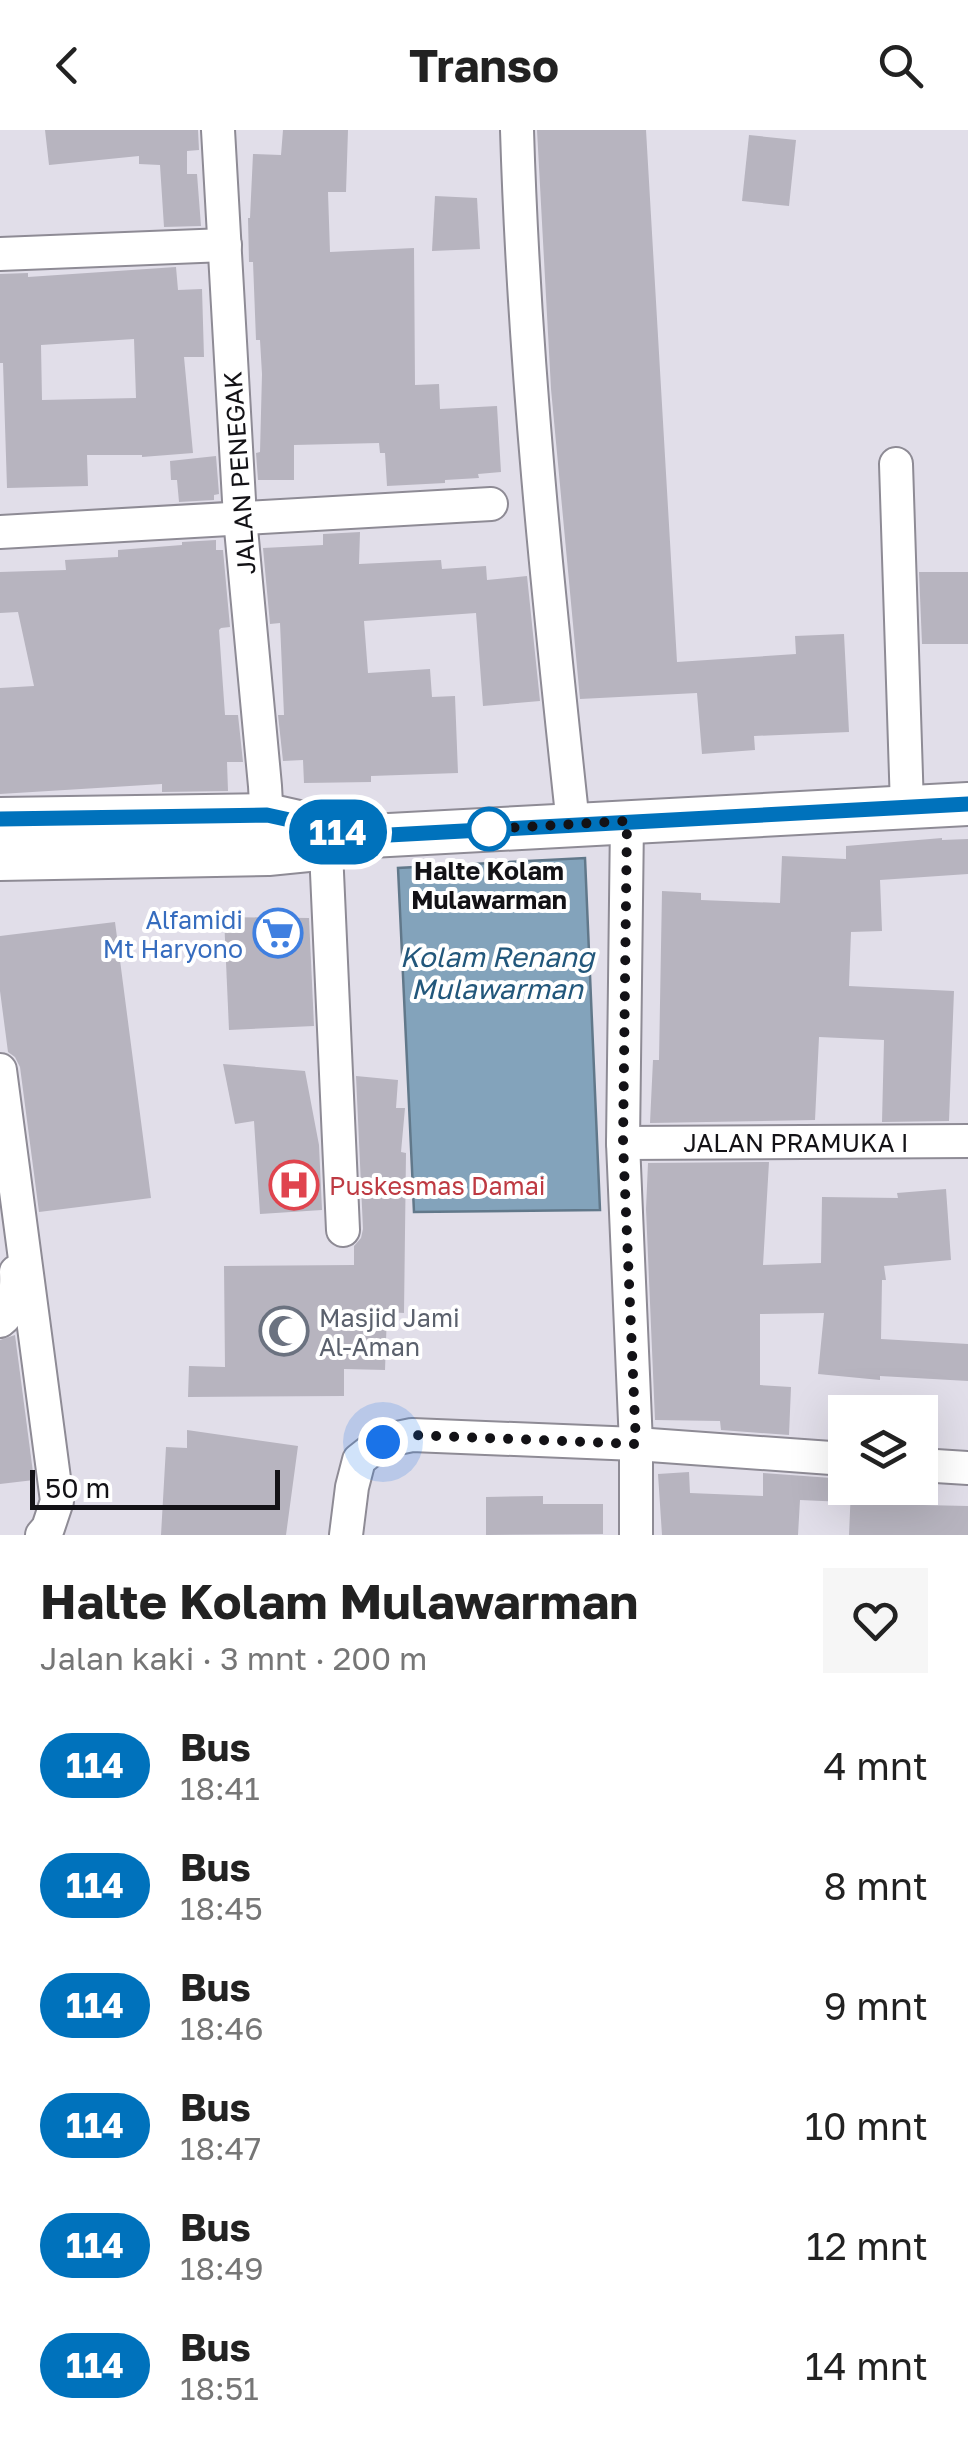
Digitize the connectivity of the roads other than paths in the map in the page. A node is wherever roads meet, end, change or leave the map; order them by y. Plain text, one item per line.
1 (218, 130) edge
2 (517, 130) edge
3 (226, 244) junction
4 (0, 254) edge
5 (896, 464) dead end
6 (491, 504) dead end
7 (240, 518) junction
8 (0, 532) edge
9 (968, 804) edge
10 (907, 806) junction
11 (0, 819) edge
12 (627, 821) junction
13 (573, 824) junction
14 (268, 834) junction
15 (335, 838) junction
16 (0, 859) edge
17 (0, 1070) edge
18 (968, 1141) edge
19 (623, 1143) junction
20 (0, 1153) edge
21 (344, 1230) dead end
22 (0, 1321) edge
23 (636, 1444) junction
24 (828, 1458) edge
25 (938, 1466) edge
26 (968, 1468) edge
27 (42, 1535) edge
28 (346, 1535) edge
29 (636, 1535) edge

1 - 3 street, JALAN PENEGAK
2 - 13 street
3 - 4 street
3 - 7 street, JALAN PENEGAK
5 - 10 street
6 - 7 street
7 - 8 street
7 - 14 street, JALAN PENEGAK
9 - 10 main road
10 - 12 main road
11 - 14 main road
12 - 13 main road
12 - 19 street
13 - 15 main road
14 - 15 main road
14 - 16 main road
15 - 21 street
17 - 27 street
18 - 19 street, JALAN PRAMUKA I
19 - 23 street
20 - 22 street
23 - 24 street
23 - 28 street
23 - 29 street
25 - 26 street

